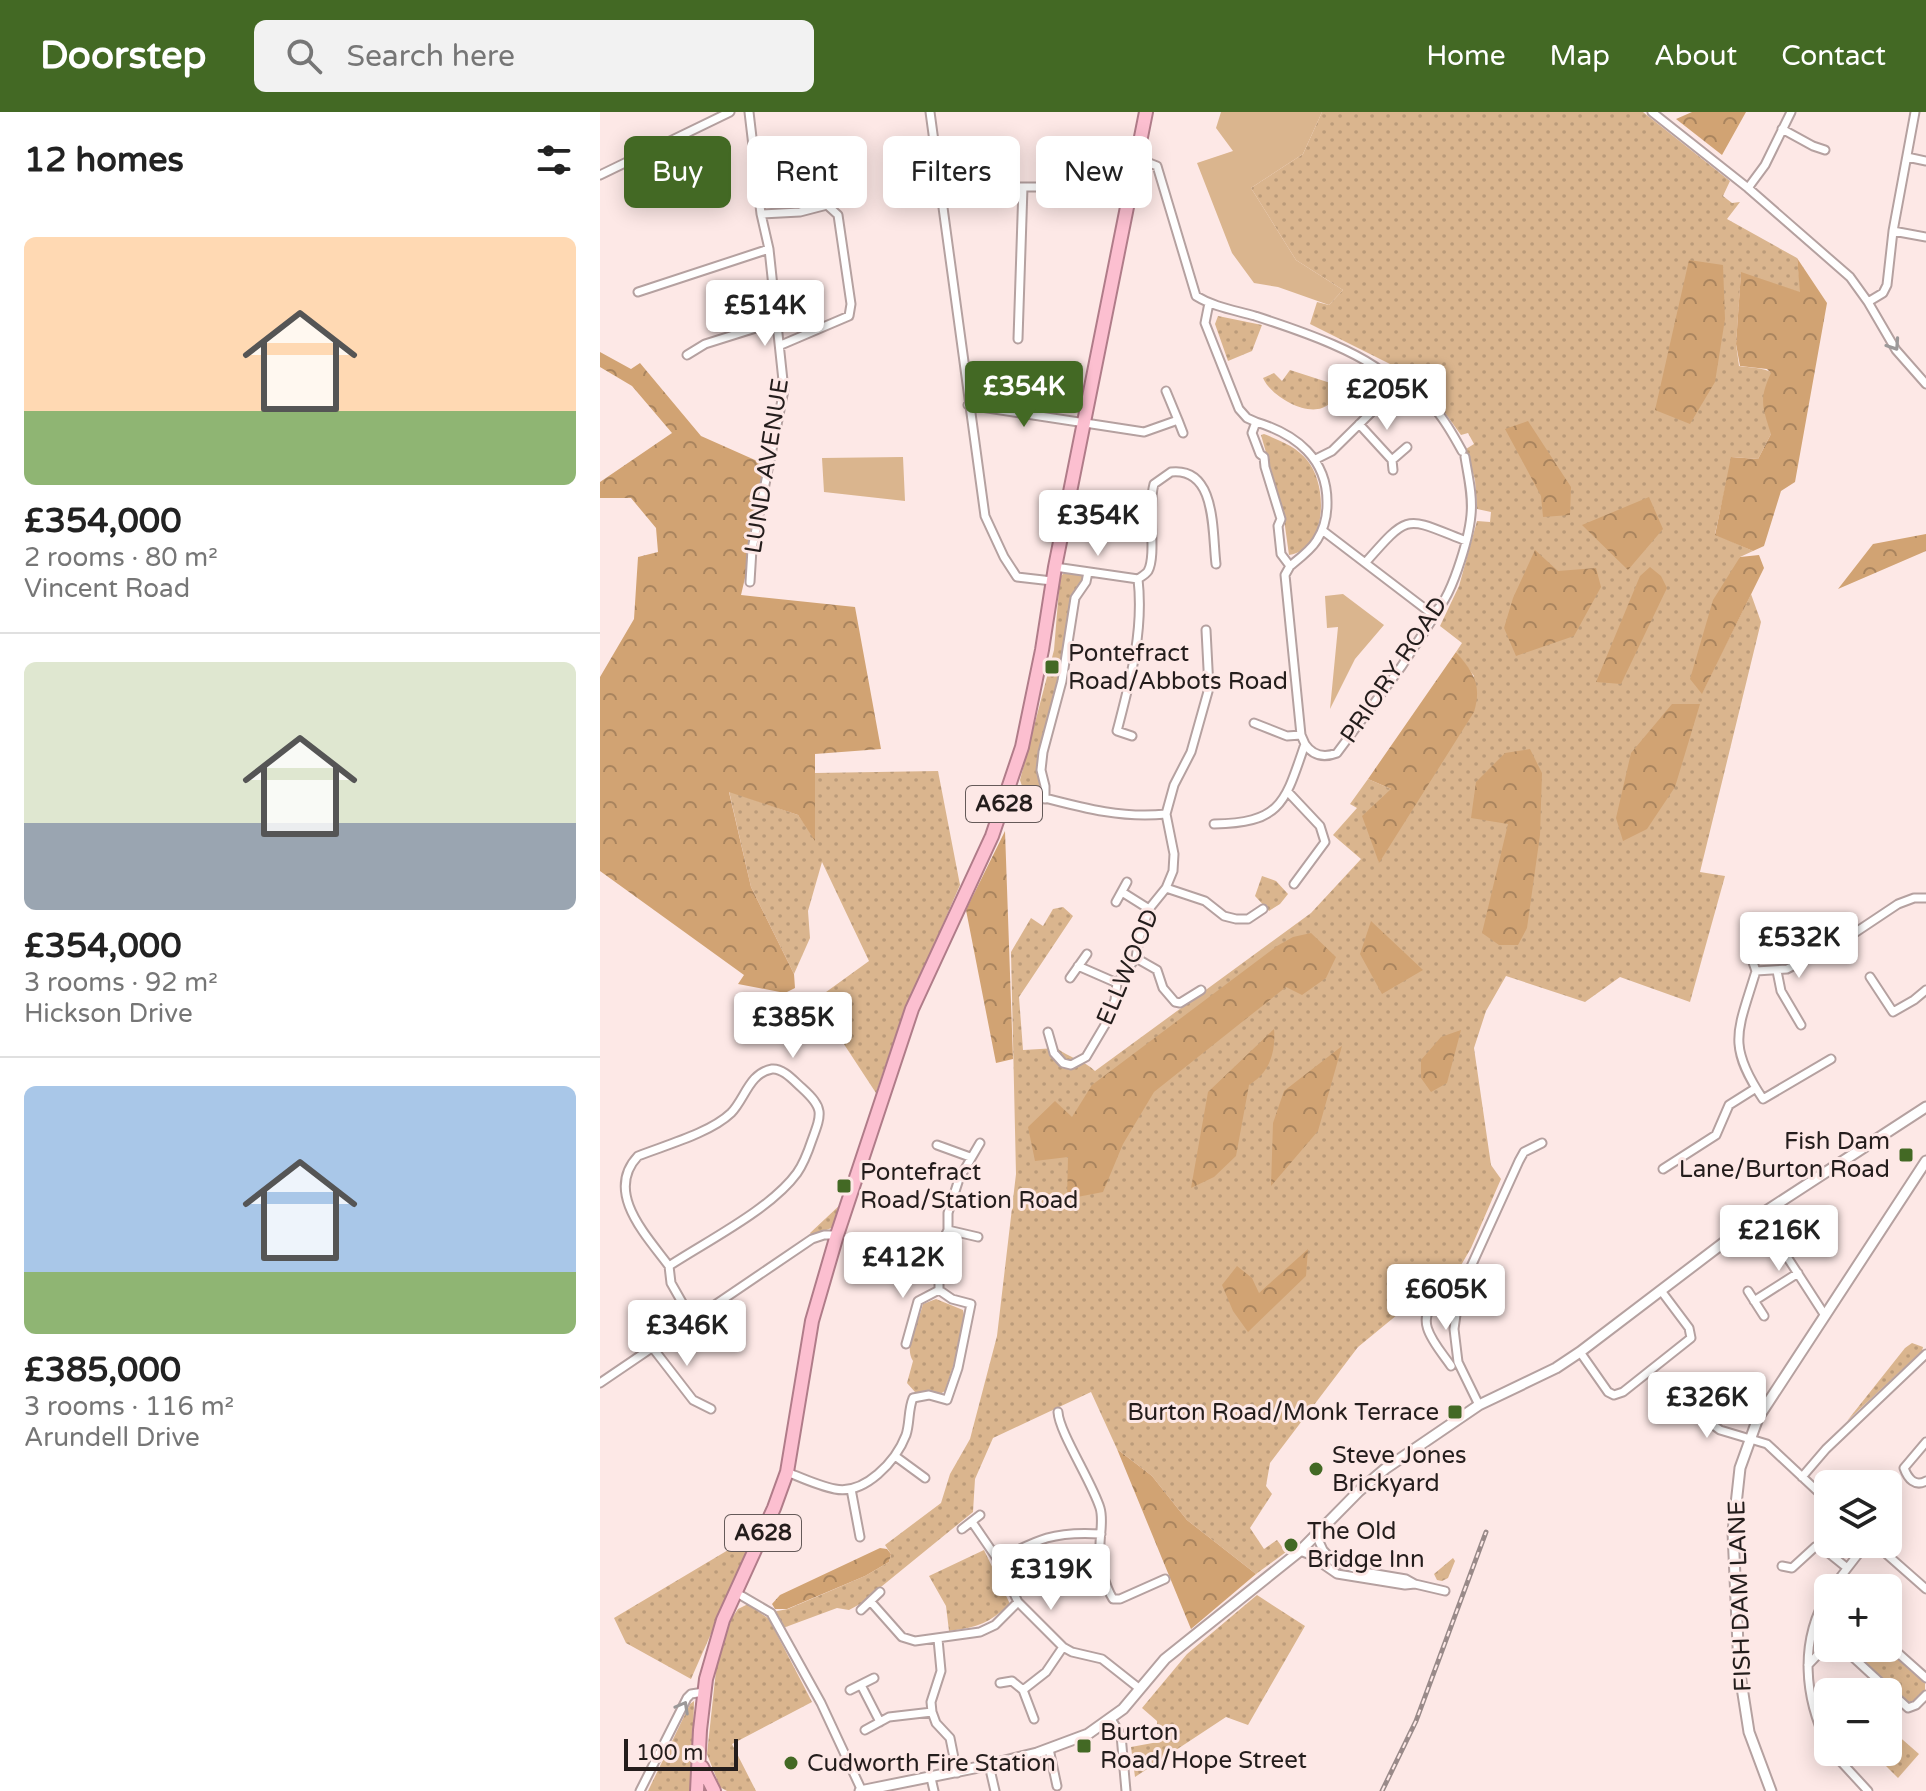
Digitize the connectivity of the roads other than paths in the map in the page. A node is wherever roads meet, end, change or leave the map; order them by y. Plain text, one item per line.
1 (730, 112) edge
2 (749, 112) edge
3 (930, 112) edge
4 (1146, 112) edge
5 (1652, 112) edge
6 (1791, 112) edge
7 (1915, 112) edge
8 (1782, 129) junction
9 (933, 136) edge
10 (1141, 136) edge
11 (1825, 150) dead end
12 (1907, 157) junction
13 (1926, 161) edge
14 (1152, 164) edge
15 (600, 175) edge
16 (1023, 187) joint
17 (1036, 187) edge
18 (1748, 188) junction
19 (942, 208) edge
20 (1127, 208) edge
21 (761, 214) junction
22 (1893, 231) junction
23 (1926, 237) edge
24 (769, 249) junction
25 (638, 292) dead end
26 (1868, 302) junction
27 (1209, 303) junction
28 (778, 321) junction
29 (1018, 339) dead end
30 (781, 345) junction
31 (687, 355) dead end
32 (1926, 384) edge
33 (1397, 387) junction
34 (1166, 391) dead end
35 (968, 405) junction
36 (1178, 420) junction
37 (1084, 421) junction
38 (1256, 422) junction
39 (1359, 424) junction
40 (1183, 433) dead end
41 (1407, 447) dead end
42 (1316, 459) junction
43 (1392, 460) junction
44 (1393, 470) dead end
45 (1322, 530) junction
46 (1466, 541) junction
47 (1366, 562) junction
48 (1216, 564) dead end
49 (1290, 566) junction
50 (1055, 567) junction
51 (1088, 572) junction
52 (1138, 579) junction
53 (1052, 581) junction
54 (750, 582) dead end
55 (1432, 614) junction
56 (1206, 630) dead end
57 (1254, 723) dead end
58 (1301, 735) junction
59 (1132, 736) dead end
60 (1305, 744) junction
61 (1009, 789) junction
62 (1288, 792) junction
63 (1045, 799) junction
64 (1166, 814) junction
65 (1214, 824) dead end
66 (1127, 882) dead end
67 (1294, 884) dead end
68 (1166, 888) junction
69 (1122, 892) junction
70 (1926, 898) edge
71 (1116, 902) dead end
72 (1149, 909) junction
73 (1263, 909) dead end
74 (1749, 951) dead end
75 (1087, 954) dead end
76 (1136, 958) junction
77 (1078, 966) junction
78 (1756, 971) junction
79 (1777, 971) junction
80 (1870, 977) dead end
81 (1070, 978) dead end
82 (1117, 983) junction
83 (1201, 990) dead end
84 (1926, 990) edge
85 (1801, 1025) dead end
86 (1048, 1032) dead end
87 (1831, 1059) dead end
88 (1071, 1065) junction
89 (1071, 1077) dead end
90 (1756, 1088) junction
91 (1926, 1107) edge
92 (980, 1143) dead end
93 (1542, 1143) dead end
94 (937, 1145) dead end
95 (970, 1157) junction
96 (1926, 1161) edge
97 (1663, 1169) dead end
98 (1760, 1215) junction
99 (948, 1230) junction
100 (837, 1235) junction
101 (978, 1237) dead end
102 (669, 1266) junction
103 (1798, 1273) junction
104 (939, 1290) junction
105 (1748, 1291) dead end
106 (1662, 1292) junction
107 (1754, 1301) junction
108 (1457, 1302) junction
109 (1824, 1314) junction
110 (1764, 1316) dead end
111 (692, 1320) junction
112 (906, 1344) dead end
113 (652, 1347) junction
114 (1580, 1352) junction
115 (1925, 1358) edge
116 (1451, 1366) dead end
117 (600, 1383) edge
118 (1683, 1403) dead end
119 (1479, 1405) junction
120 (711, 1409) dead end
121 (1058, 1412) dead end
122 (1062, 1426) junction
123 (1053, 1431) dead end
124 (1749, 1438) junction
125 (1926, 1442) edge
126 (1916, 1453) junction
127 (895, 1456) junction
128 (1926, 1457) edge
129 (787, 1472) junction
130 (1802, 1477) junction
131 (925, 1478) dead end
132 (1926, 1481) edge
133 (1814, 1488) edge
134 (851, 1489) junction
135 (980, 1515) dead end
136 (972, 1522) junction
137 (962, 1529) dead end
138 (1101, 1534) junction
139 (1316, 1535) junction
140 (860, 1537) dead end
141 (1300, 1551) junction
142 (1854, 1558) edge
143 (1891, 1558) edge
144 (998, 1560) junction
145 (1782, 1566) dead end
146 (1846, 1567) junction
147 (1841, 1574) edge
148 (1165, 1579) dead end
149 (1415, 1584) junction
150 (1926, 1589) edge
151 (1445, 1591) dead end
152 (880, 1592) dead end
153 (742, 1596) dead end
154 (871, 1602) junction
155 (1018, 1602) junction
156 (861, 1610) dead end
157 (1814, 1628) edge
158 (938, 1639) junction
159 (1063, 1647) junction
160 (1902, 1657) edge
161 (1814, 1659) edge
162 (1858, 1662) edge
163 (1808, 1665) junction
164 (874, 1678) dead end
165 (1926, 1678) edge
166 (1000, 1683) dead end
167 (861, 1685) junction
168 (1140, 1689) junction
169 (850, 1690) dead end
170 (1023, 1690) junction
171 (704, 1692) junction
172 (1926, 1695) edge
173 (1814, 1711) edge
174 (932, 1712) junction
175 (1034, 1719) dead end
176 (1111, 1719) junction
177 (880, 1722) junction
178 (865, 1730) dead end
179 (1049, 1749) junction
180 (700, 1764) junction
181 (989, 1765) junction
182 (1845, 1766) edge
183 (957, 1773) junction
184 (931, 1778) junction
185 (1057, 1786) dead end
186 (640, 1791) edge
187 (697, 1791) edge
188 (714, 1791) edge
189 (861, 1791) edge
190 (934, 1791) edge
191 (995, 1791) edge
192 (1126, 1791) edge
193 (1771, 1791) edge
194 (1868, 1791) edge

1 - 15 street
2 - 21 street, LUND AVENUE
3 - 9 street
4 - 10 highway, A628
5 - 18 street
6 - 8 street
7 - 12 street
8 - 11 street
8 - 18 street
12 - 13 street
12 - 22 street
14 - 27 street
16 - 17 street
16 - 29 street
18 - 26 street
19 - 35 street
20 - 37 highway, A628
21 - 24 street, LUND AVENUE
21 - 30 street
22 - 23 street
22 - 26 street
24 - 25 street
24 - 28 street, LUND AVENUE
26 -> 32 street
27 - 33 street, PRIORY ROAD
27 - 38 street
28 - 30 street, LUND AVENUE
28 - 31 street
30 - 54 street, LUND AVENUE
33 - 39 street
33 - 46 street, PRIORY ROAD
34 - 36 street
35 - 37 street
35 - 53 street
36 - 37 street
36 - 40 street
37 - 50 highway, A628
38 - 42 street
38 - 49 street
39 - 42 street
39 - 43 street
41 - 43 street
42 - 45 street
43 - 44 street
45 - 47 street
45 - 49 street
46 - 47 street
46 - 55 street, PRIORY ROAD
47 - 55 street
48 - 52 street
49 - 58 street
50 - 51 street
50 - 53 highway, A628
51 - 52 street
51 - 63 street
52 - 59 street
53 - 61 highway, A628
55 - 60 street, PRIORY ROAD
56 - 64 street
57 - 58 street
58 - 60 street
60 - 62 street
61 - 63 street
61 - 100 highway, A628
62 - 65 street
62 - 67 street
63 - 64 street
64 - 68 street, ELLWOOD
66 - 69 street
68 - 72 street, ELLWOOD
68 - 73 street
69 - 71 street
69 - 72 street
70 - 79 street
72 - 76 street, ELLWOOD
74 - 78 street
75 - 77 street
76 - 82 street, ELLWOOD
76 - 83 street
77 - 81 street
77 - 82 street
78 - 79 street
78 - 90 street
79 - 85 street
80 - 84 street
82 - 88 street, ELLWOOD
86 - 88 street
87 - 90 street
88 - 89 street
90 - 97 street
91 - 98 street
92 - 95 street
93 - 108 street
94 - 95 street
95 - 99 street
96 - 109 street, FISH DAM LANE
98 - 103 street
98 - 106 street
99 - 101 street
99 - 104 street
100 - 111 street
100 - 129 highway, A628
102 - 102 street
102 - 111 street
103 - 107 street
103 - 109 street
104 - 112 street
104 - 127 street
105 - 107 street
106 - 114 street
106 - 114 street
107 - 110 street
108 - 116 street
108 - 119 street
109 - 124 street, FISH DAM LANE
111 - 113 street
113 - 117 street
113 - 120 street
114 - 119 street
115 - 130 street
118 - 124 street
119 - 139 street
121 - 122 street
122 - 123 street
122 - 138 street
124 - 130 street
124 - 193 street, FISH DAM LANE
125 - 126 street
126 - 128 street
126 - 132 street
127 - 131 street
127 - 134 street
129 - 134 street
129 - 171 highway, A628
130 - 133 street
134 - 140 street
135 - 136 street
136 - 137 street
136 - 144 street
138 - 144 street
138 - 148 street
139 - 141 street
139 - 149 street
141 - 149 street
141 - 168 street
142 - 146 street
143 - 150 street
144 - 155 street
145 - 146 street
146 - 147 street
149 - 151 street
152 - 154 street
153 - 189 street
154 - 156 street
154 - 158 street
155 - 158 street
155 - 159 street
157 - 163 street
158 - 174 street
159 - 168 street
159 - 170 street
160 - 165 street
161 - 163 street
162 - 172 street
163 - 173 street
164 - 167 street
166 - 170 street
167 - 169 street
167 - 177 street
168 - 176 street
170 - 175 street
171 - 180 highway, A628
186 -> 171 street
174 - 177 street
174 - 183 street
176 - 179 street
176 - 192 street
177 - 178 street
179 - 181 street
179 - 185 street
180 - 187 highway, A628
180 - 188 highway, A628
181 - 183 street
181 - 191 street
182 - 194 street
183 - 184 street
184 - 189 street
184 - 190 street

